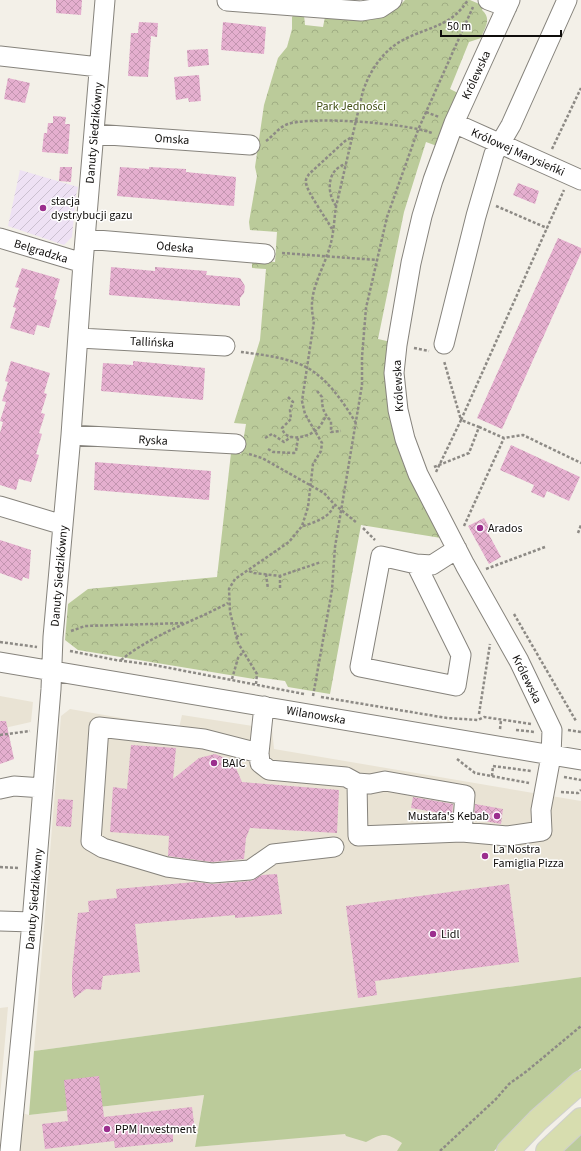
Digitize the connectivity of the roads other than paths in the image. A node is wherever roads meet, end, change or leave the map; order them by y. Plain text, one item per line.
1 (105, 0) edge
2 (392, 0) edge
3 (488, 0) edge
4 (567, 0) edge
5 (227, 1) edge
6 (508, 3) edge
7 (0, 56) edge
8 (99, 67) junction
9 (451, 131) junction
10 (94, 134) junction
11 (499, 144) junction
12 (250, 145) road end
13 (576, 178) edge
14 (0, 238) edge
15 (85, 239) junction
16 (265, 254) road end
17 (83, 264) junction
18 (79, 338) junction
19 (225, 346) road end
20 (440, 350) road end
21 (71, 435) junction
22 (236, 444) road end
23 (0, 506) edge
24 (63, 525) junction
25 (459, 541) junction
26 (416, 564) junction
27 (0, 662) edge
28 (52, 670) junction
29 (264, 706) junction
30 (259, 753) junction
31 (581, 760) edge
32 (547, 772) junction
33 (357, 783) junction
34 (43, 788) junction
35 (0, 789) edge
36 (462, 832) junction
37 (334, 847) dead end
38 (0, 921) edge
39 (32, 922) junction
40 (581, 1082) edge
41 (581, 1119) edge
42 (10, 1151) edge
43 (508, 1151) edge
44 (547, 1151) edge

1 - 8 street, Danuty Siedzikówny
2 - 5 street
3 - 6 street
4 - 11 street
6 - 9 street, Królewska
7 - 8 street
8 - 10 street, Danuty Siedzikówny
9 - 11 street, Królowej Marysieńki
9 - 25 street, Królewska
10 - 12 street, Omska
10 - 15 street, Danuty Siedzikówny
11 - 13 street, Królowej Marysieńki
11 - 20 street
14 - 17 street, Belgradzka
15 - 16 street, Odeska
15 - 17 street, Danuty Siedzikówny
17 - 18 street, Danuty Siedzikówny
18 - 19 street, Tallińska
18 - 21 street, Danuty Siedzikówny
21 - 22 street, Ryska
21 - 24 street, Danuty Siedzikówny
23 - 24 street
24 - 28 street, Danuty Siedzikówny
25 - 26 street
25 - 32 street, Królewska
26 - 26 street
27 - 28 street, Wilanowska
28 - 29 street, Wilanowska
28 - 34 street, Danuty Siedzikówny
29 - 30 street
29 - 32 street, Wilanowska
30 - 33 street
30 - 37 street
31 - 32 street, Wilanowska
32 - 36 street, Królewska
33 - 36 street
33 - 36 street
34 - 35 street
34 - 39 street, Danuty Siedzikówny
38 - 39 street
39 - 42 street, Danuty Siedzikówny
40 - 43 main road
41 - 44 main road

